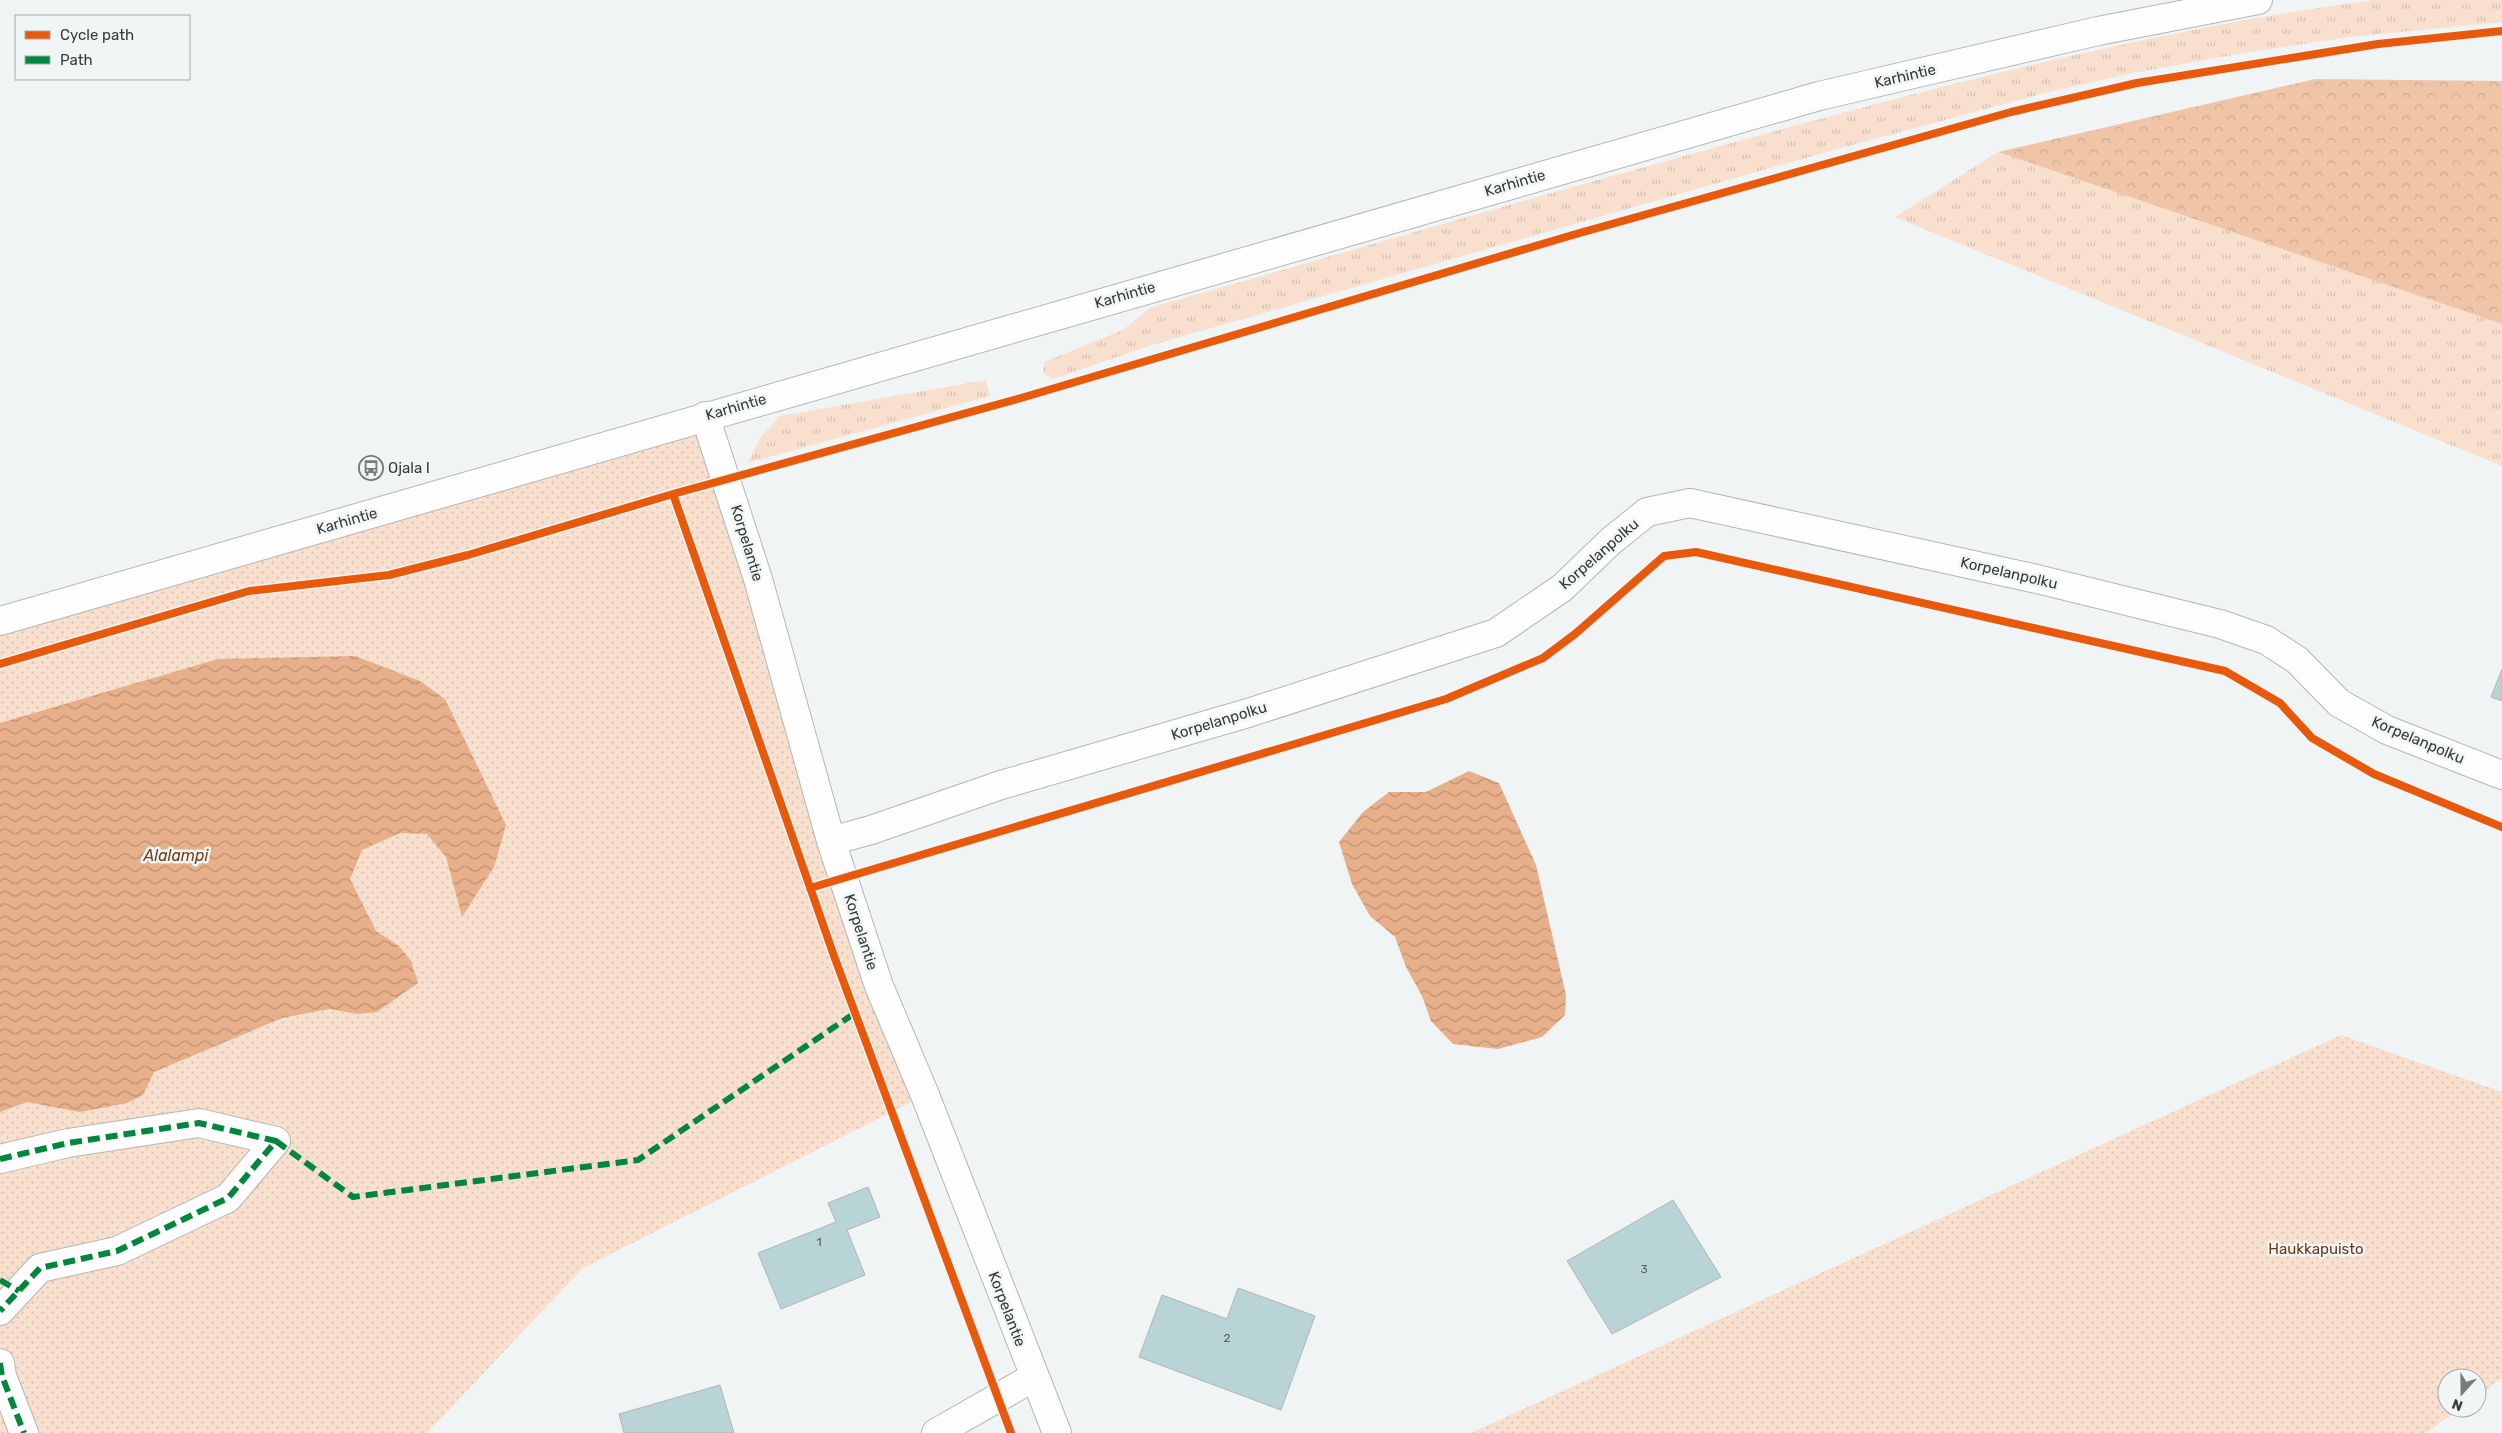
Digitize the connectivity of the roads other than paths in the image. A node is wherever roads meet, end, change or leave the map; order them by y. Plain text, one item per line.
1 (2258, 0) edge
2 (705, 416) junction
3 (0, 621) edge
4 (2502, 775) edge
5 (831, 841) junction
6 (0, 1159) edge
7 (10, 1285) edge
8 (0, 1311) edge
9 (0, 1363) edge
10 (1034, 1377) junction
11 (24, 1433) edge
12 (936, 1433) edge
13 (1057, 1433) edge

1 - 2 street, Karhintie
2 - 3 street, Karhintie
2 - 5 street, Korpelantie
4 - 5 street, Korpelanpolku
5 - 10 street, Korpelantie
6 - 7 street
7 - 8 street
9 - 11 street
10 - 12 street
10 - 13 street, Korpelantie

